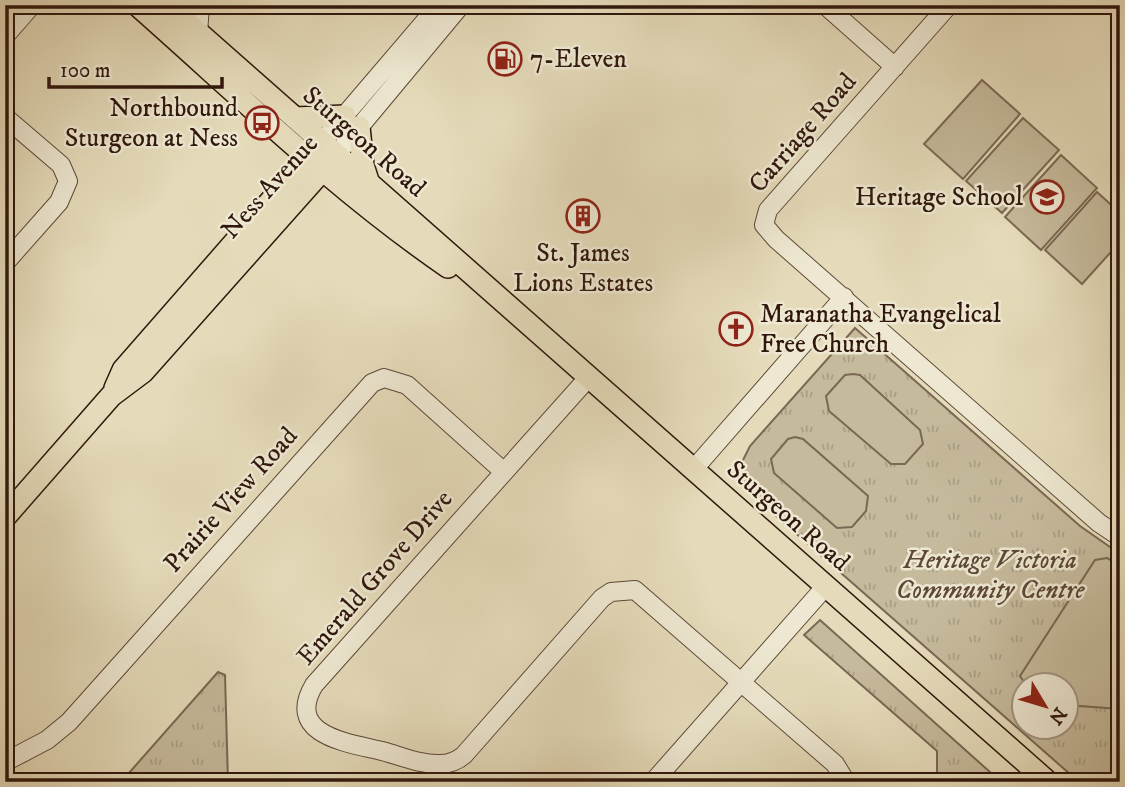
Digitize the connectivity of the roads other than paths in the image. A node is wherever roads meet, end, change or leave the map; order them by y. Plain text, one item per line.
1 (32, 5) edge
2 (137, 5) edge
3 (167, 5) edge
4 (200, 5) edge
5 (439, 5) edge
6 (461, 5) edge
7 (824, 5) edge
8 (949, 5) edge
9 (198, 33) junction
10 (5, 36) edge
11 (895, 67) junction
12 (5, 117) edge
13 (295, 118) junction
14 (352, 121) junction
15 (323, 156) junction
16 (362, 191) junction
17 (296, 201) junction
18 (5, 263) edge
19 (844, 297) junction
20 (588, 378) junction
21 (111, 396) junction
22 (693, 470) junction
23 (504, 472) junction
24 (5, 517) edge
25 (1120, 537) edge
26 (826, 586) junction
27 (742, 681) junction
28 (5, 762) edge
29 (653, 782) edge
30 (846, 782) edge
31 (1048, 782) edge

1 - 10 street
2 - 15 main road, Sturgeon Road
3 - 9 main road, Sturgeon Road
4 - 9 street
5 - 14 street, Ness Avenue
6 - 14 street, Ness Avenue
7 - 11 street
8 - 11 street, Carriage Road
9 - 13 main road, Sturgeon Road
11 - 19 street, Carriage Road
12 - 18 street
13 - 14 main road
13 - 15 main road, Sturgeon Road
14 - 15 street, Ness Avenue
14 - 16 main road
15 - 16 main road, Sturgeon Road
15 - 17 main road, Ness Avenue
15 - 21 main road, Ness Avenue
16 - 17 main road
16 - 20 main road, Sturgeon Road
17 - 21 main road, Ness Avenue
19 - 22 street
19 - 25 street, Carriage Road
20 - 22 main road, Sturgeon Road
20 - 23 street, Emerald Grove Drive
21 - 24 main road, Ness Avenue
22 - 26 main road, Sturgeon Road
23 - 27 street, Emerald Grove Drive
23 - 28 street, Prairie View Road
26 - 27 street
26 - 31 main road, Sturgeon Road
27 - 29 street
27 - 30 street, Emerald Grove Drive

